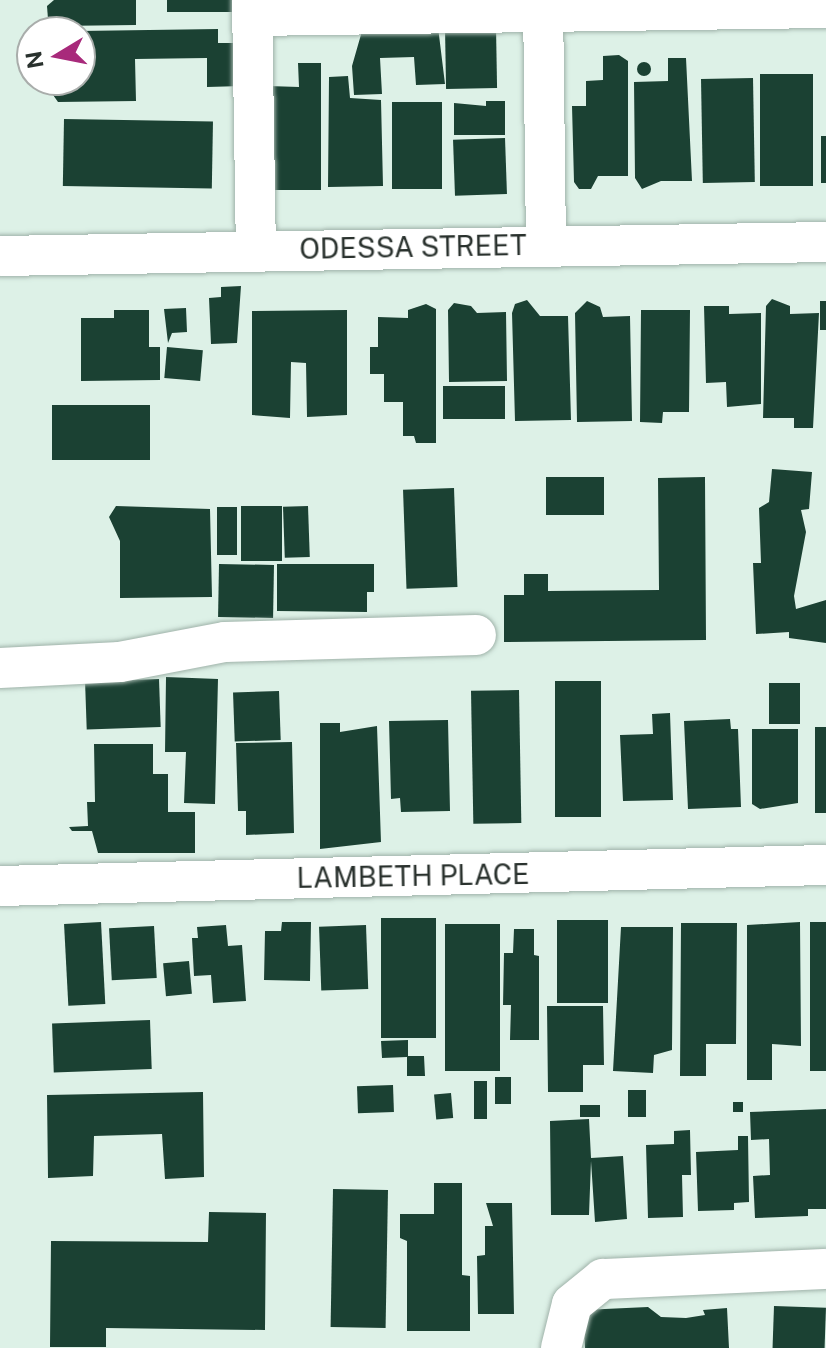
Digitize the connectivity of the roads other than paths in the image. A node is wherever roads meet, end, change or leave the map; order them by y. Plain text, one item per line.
1 (543, 6) edge
2 (252, 8) edge
3 (826, 8) edge
4 (826, 242) edge
5 (546, 244) junction
6 (256, 251) junction
7 (0, 256) edge
8 (476, 635) dead end
9 (0, 668) edge
10 (826, 865) edge
11 (0, 886) edge
12 (826, 1269) edge
13 (551, 1347) edge

1 - 2 street
1 - 3 street
1 - 5 street
2 - 6 street
4 - 5 street, ODESSA STREET
5 - 6 street, ODESSA STREET
6 - 7 street, ODESSA STREET
8 - 9 street
10 - 11 street, LAMBETH PLACE
12 - 13 street

